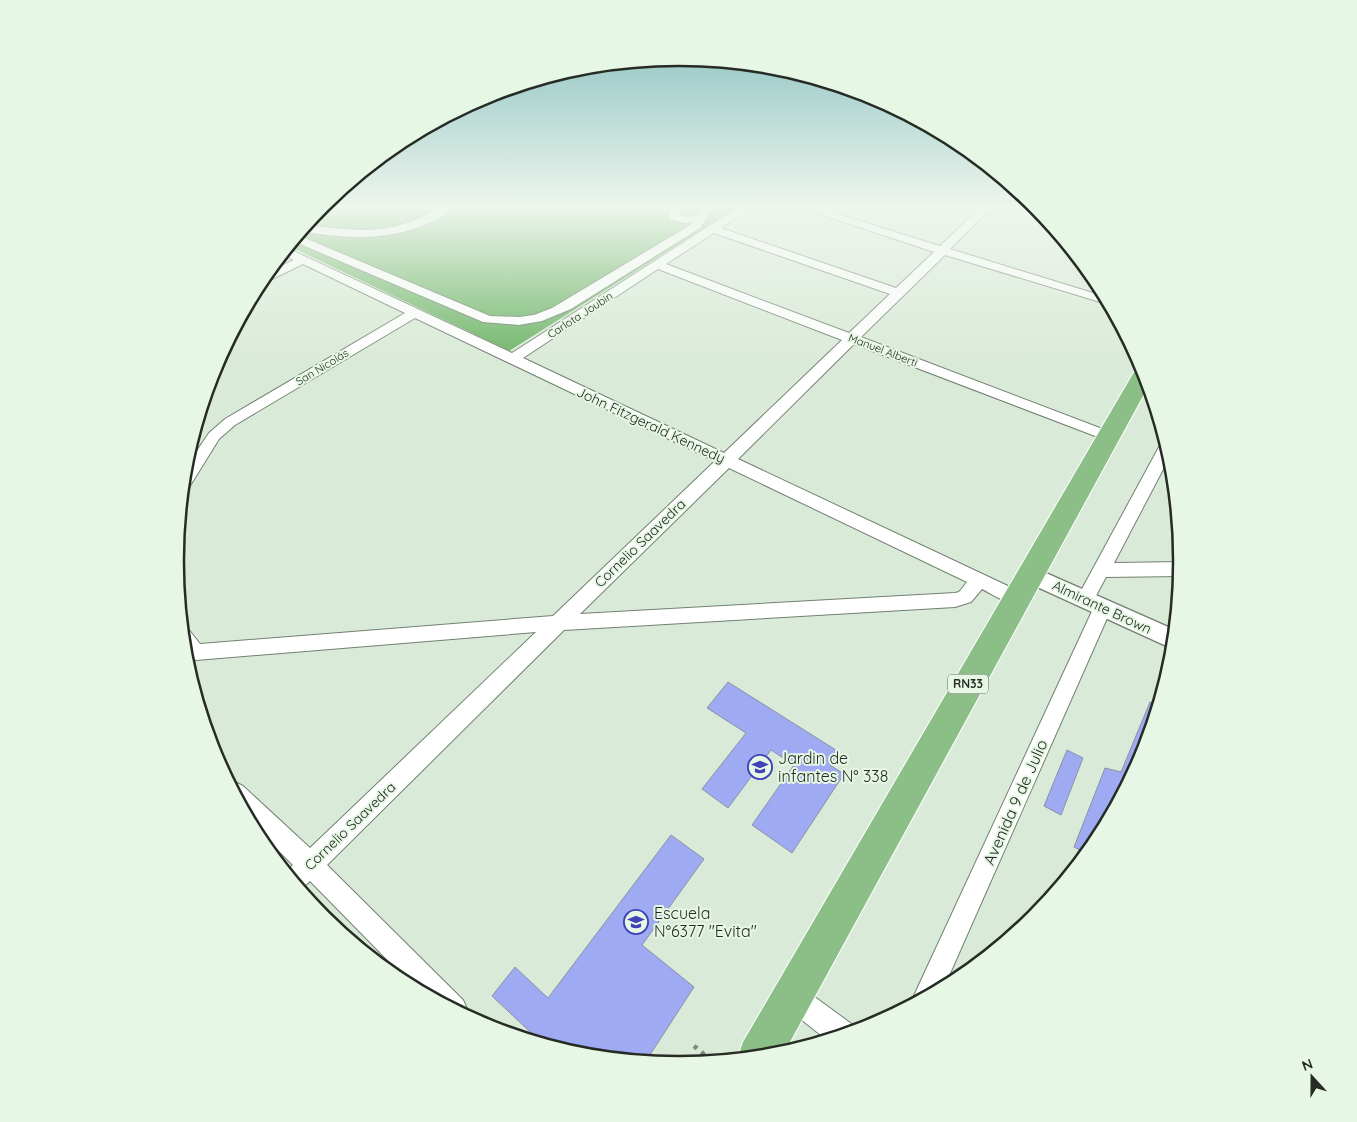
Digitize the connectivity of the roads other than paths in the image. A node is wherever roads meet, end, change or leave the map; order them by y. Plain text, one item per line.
1 (299, 258) edge
2 (344, 258) edge
3 (644, 258) edge
4 (668, 258) edge
5 (798, 258) edge
6 (934, 258) edge
7 (966, 258) edge
8 (302, 260) junction
9 (658, 265) junction
10 (277, 272) edge
11 (898, 293) junction
12 (1098, 299) edge
13 (414, 312) junction
14 (851, 338) junction
15 (512, 359) junction
16 (1139, 382) edge
17 (1108, 436) junction
18 (1162, 457) edge
19 (725, 460) junction
20 (192, 469) edge
21 (1173, 569) edge
22 (1100, 570) junction
23 (979, 580) junction
24 (1024, 586) junction
25 (1094, 603) junction
26 (558, 623) junction
27 (1167, 637) edge
28 (191, 648) edge
29 (258, 821) edge
30 (302, 873) edge
31 (931, 986) edge
32 (433, 990) edge
33 (792, 996) junction
34 (836, 1030) edge
35 (763, 1048) edge

1 - 8 street, John Fitzgerald Kennedy
2 - 3 street
4 - 9 street, Carlota Joubin
5 - 11 street
6 - 11 street, Cornelio Saavedra
7 - 12 street
8 - 10 street
8 - 13 street, John Fitzgerald Kennedy
9 - 14 street, Manuel Alberti
9 - 15 street, Carlota Joubin
11 - 14 street, Cornelio Saavedra
13 - 15 street, John Fitzgerald Kennedy
13 - 20 street, San Nicolás
14 - 17 street, Manuel Alberti
14 - 19 street, Cornelio Saavedra
15 - 19 street, John Fitzgerald Kennedy
16 - 17 highway, RN33
17 - 24 highway, RN33
18 - 22 street, Avenida 9 de Julio
19 - 23 street, John Fitzgerald Kennedy
19 - 26 street, Cornelio Saavedra
21 - 22 street
22 - 25 street, Avenida 9 de Julio
23 - 24 street, John Fitzgerald Kennedy
23 - 26 street
24 - 25 street, Almirante Brown
24 - 33 highway, RN33
25 - 27 street, Almirante Brown
25 - 31 street, Avenida 9 de Julio
26 - 28 street
26 - 30 street, Cornelio Saavedra
29 - 30 street
30 - 32 street
33 - 34 street
33 - 35 highway, RN33

